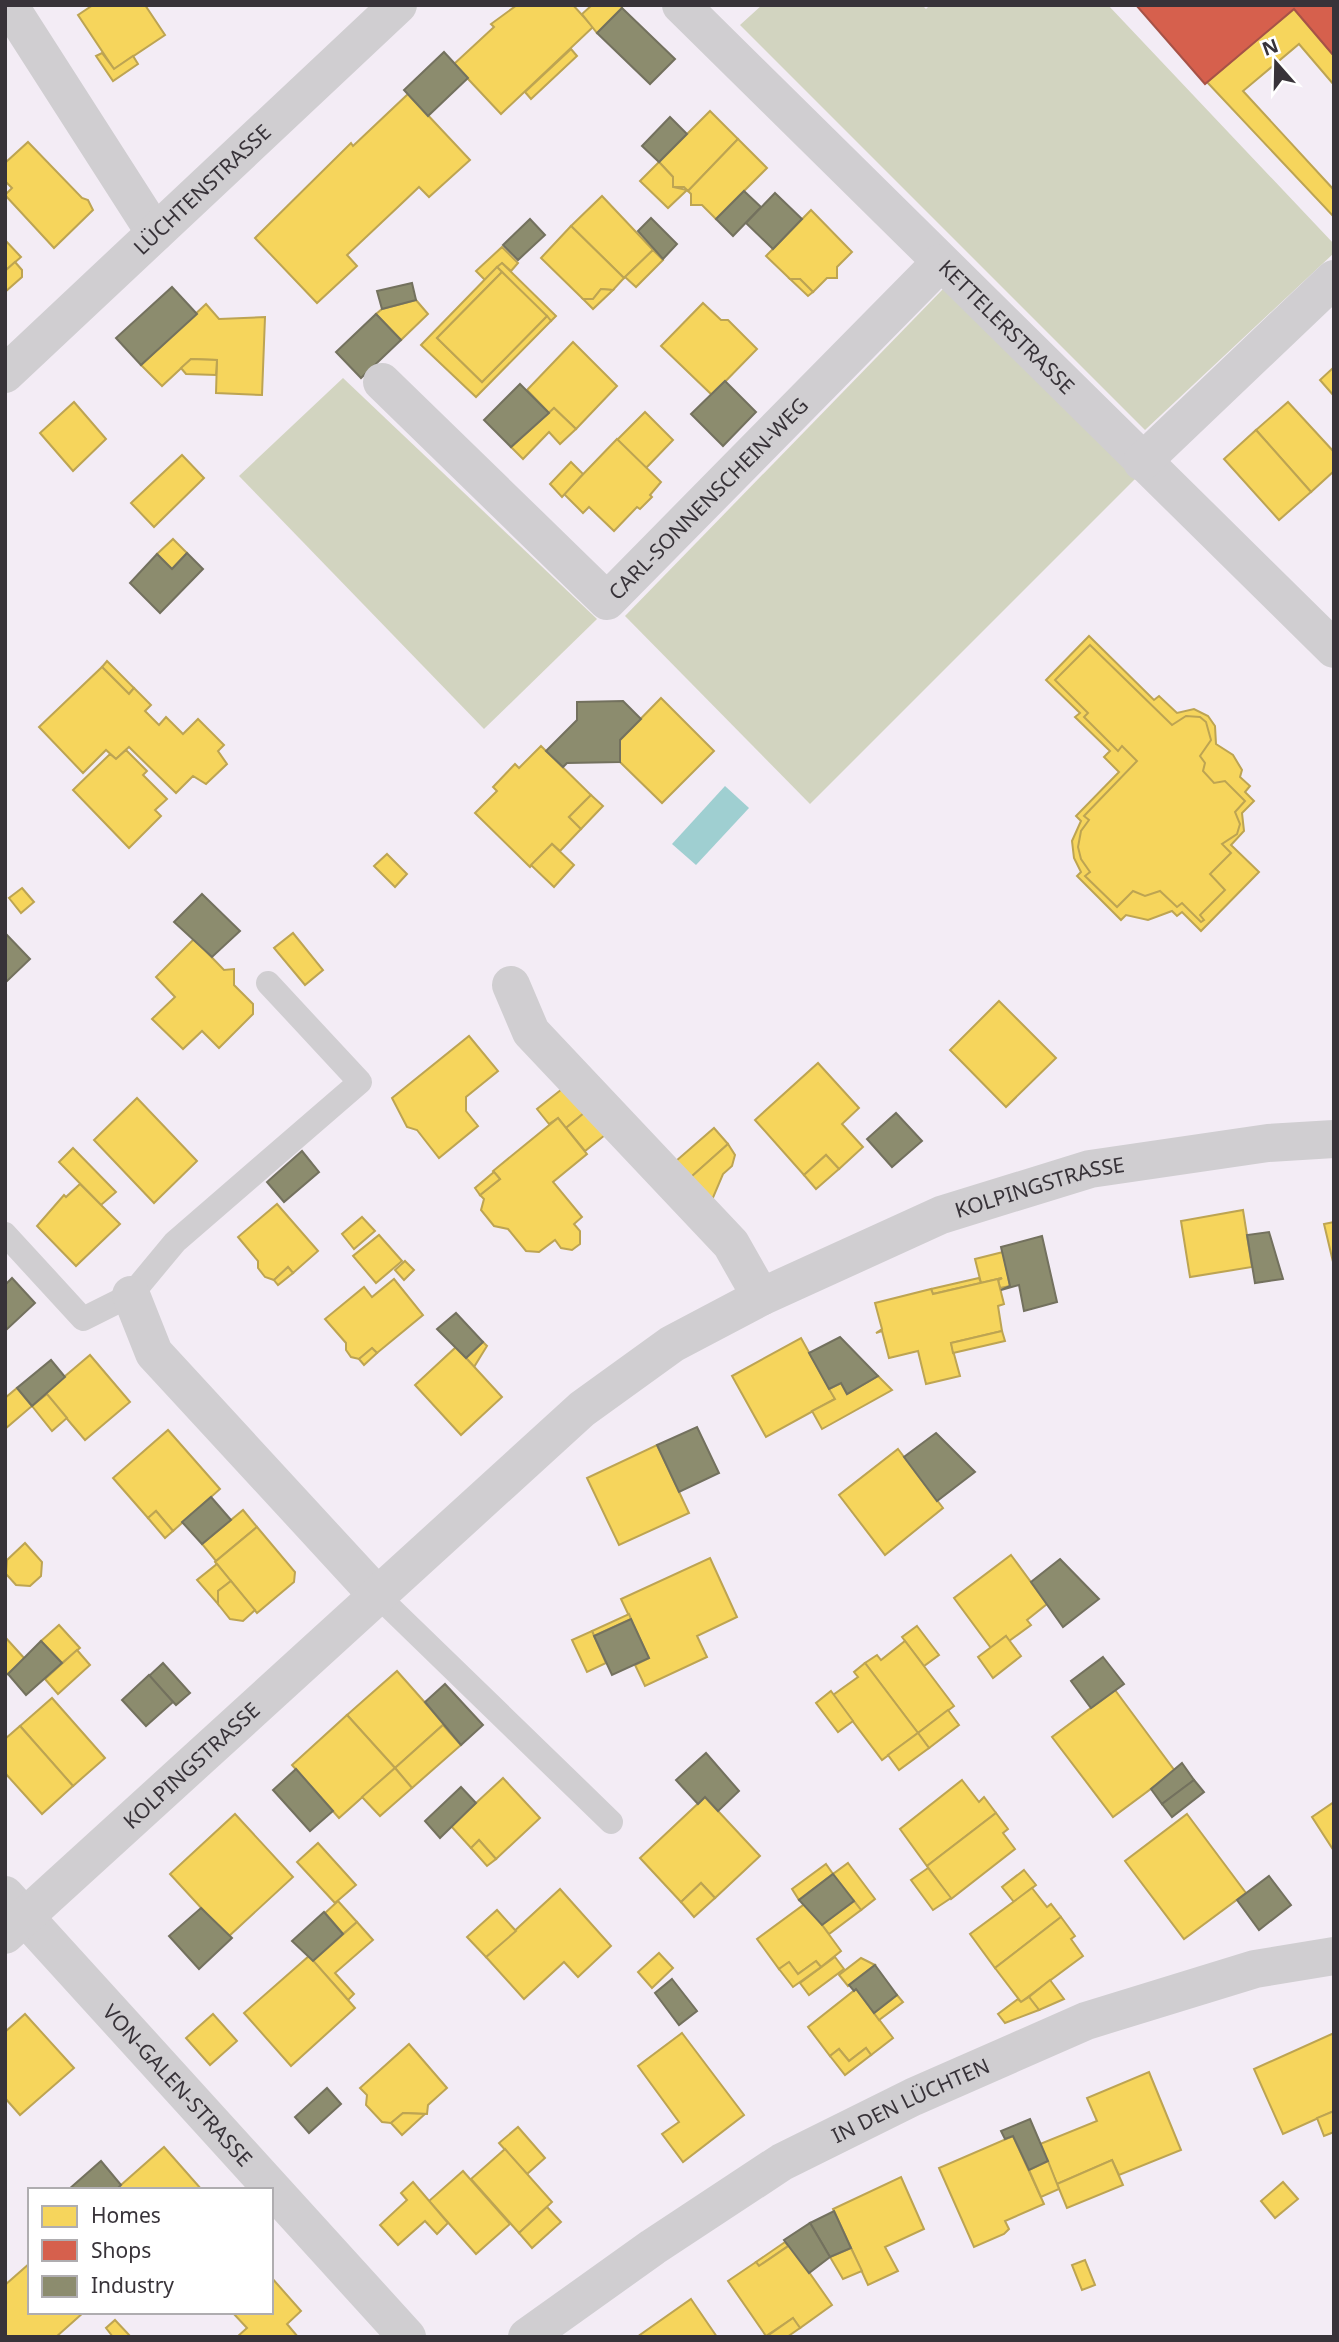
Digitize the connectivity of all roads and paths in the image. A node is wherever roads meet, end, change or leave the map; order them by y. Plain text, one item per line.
1 (9, 5) edge
2 (398, 5) edge
3 (681, 5) edge
4 (155, 233) junction
5 (940, 263) junction
6 (1334, 279) edge
7 (5, 373) edge
8 (382, 382) dead end
9 (1142, 462) junction
10 (1334, 649) edge
11 (268, 983) dead end
12 (511, 985) dead end
13 (1334, 1139) edge
14 (5, 1234) edge
15 (131, 1295) junction
16 (761, 1297) junction
17 (378, 1596) junction
18 (611, 1822) dead end
19 (12, 1916) edge
20 (1334, 1956) edge
21 (267, 2188) edge
22 (273, 2194) edge
23 (407, 2337) edge
24 (527, 2337) edge

1 - 4 street
2 - 4 street, LÜCHTENSTRASSE
3 - 5 street, KETTELERSTRASSE
4 - 7 street, LÜCHTENSTRASSE
5 - 8 street, CARL-SONNENSCHEIN-WEG
5 - 9 street, KETTELERSTRASSE
6 - 9 street
9 - 10 street, KETTELERSTRASSE
11 - 15 lane
12 - 16 street
13 - 16 street, KOLPINGSTRASSE
14 - 15 lane
15 - 17 street
16 - 17 street, KOLPINGSTRASSE
17 - 18 lane
17 - 19 street, KOLPINGSTRASSE
19 - 21 street, VON-GALEN-STRASSE
20 - 24 street, IN DEN LÜCHTEN
22 - 23 street, VON-GALEN-STRASSE

